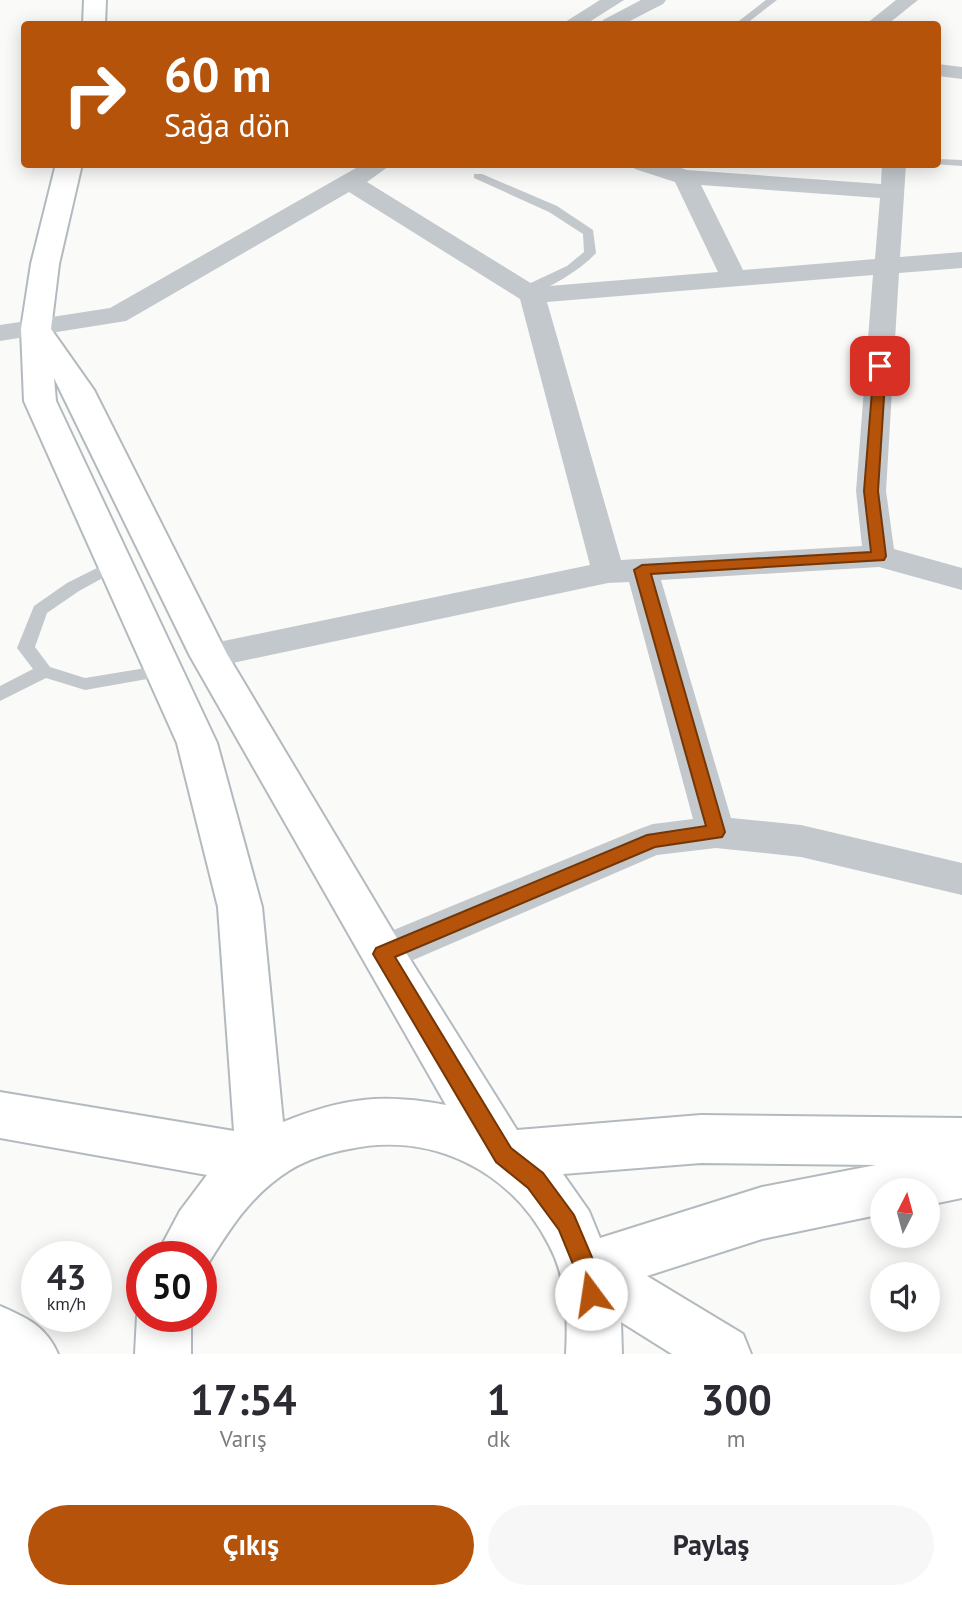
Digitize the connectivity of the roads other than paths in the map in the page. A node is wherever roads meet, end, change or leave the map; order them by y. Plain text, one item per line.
1 (95, 0) edge
2 (614, 0) edge
3 (656, 0) edge
4 (772, 0) edge
5 (908, 0) edge
6 (94, 21) edge
7 (577, 21) edge
8 (616, 21) edge
9 (744, 21) edge
10 (880, 21) edge
11 (941, 70) edge
12 (962, 73) edge
13 (941, 162) edge
14 (962, 163) edge
15 (68, 168) edge
16 (363, 168) edge
17 (656, 168) edge
18 (894, 168) edge
19 (341, 173) edge
20 (478, 176) dead end
21 (685, 177) junction
22 (893, 192) junction
23 (962, 260) edge
24 (887, 266) junction
25 (734, 278) junction
26 (529, 293) junction
27 (18, 331) edge
28 (879, 556) junction
29 (115, 565) junction
30 (625, 571) junction
31 (962, 579) edge
32 (209, 656) junction
33 (44, 671) junction
34 (164, 671) junction
35 (0, 694) edge
36 (716, 832) junction
37 (962, 879) edge
38 (382, 954) junction
39 (0, 1115) edge
40 (962, 1142) edge
41 (504, 1155) junction
42 (261, 1160) junction
43 (962, 1173) edge
44 (191, 1241) edge
45 (586, 1269) junction
46 (164, 1332) edge
47 (0, 1334) edge
48 (30, 1354) edge
49 (163, 1354) edge
50 (594, 1354) edge
51 (723, 1354) edge

1 - 6 street
2 - 7 street
3 - 8 street
4 - 9 lane
5 - 10 street
11 - 12 street
13 - 14 lane
15 - 27 street
16 - 19 street
17 - 21 street
18 - 22 street
19 - 26 street
19 - 27 street
20 - 26 lane
21 - 22 street
21 - 25 street
22 - 24 street
23 - 24 street
24 - 25 street
24 - 28 street
25 - 26 street
26 - 30 street
27 - 29 street
27 - 32 street
28 - 30 street
28 - 31 street
29 - 33 lane
29 - 34 street
30 - 32 street
30 - 36 street
32 - 38 street
33 - 34 lane
33 - 35 lane
34 - 42 street
36 - 37 street
36 - 38 street
38 - 41 street
39 - 42 street
40 - 41 street
41 - 42 street
41 - 45 street
42 - 44 street
43 - 45 street
45 - 50 street
45 - 51 street
46 - 49 street
47 - 48 street

